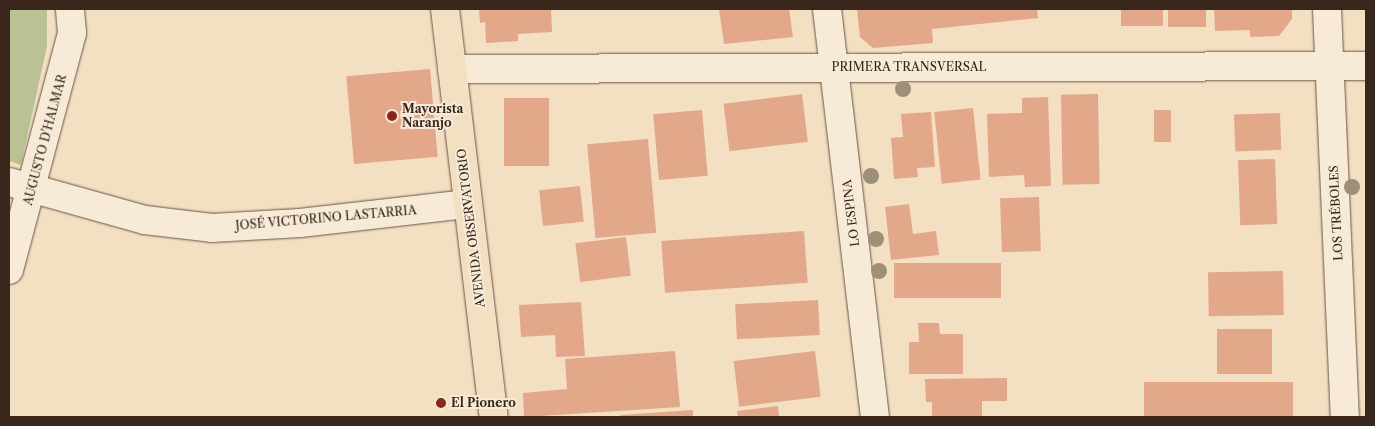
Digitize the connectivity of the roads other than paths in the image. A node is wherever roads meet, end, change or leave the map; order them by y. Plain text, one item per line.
1 (70, 9) edge
2 (445, 9) edge
3 (827, 9) edge
4 (1327, 9) edge
5 (1329, 66) junction
6 (1366, 66) edge
7 (834, 68) junction
8 (452, 69) junction
9 (21, 186) edge
10 (468, 204) junction
11 (9, 270) edge
12 (494, 417) edge
13 (875, 417) edge
14 (1345, 417) edge

1 - 9 street, AUGUSTO D'HALMAR
2 - 8 main road, AVENIDA OBSERVATORIO
3 - 7 street, LO ESPINA
4 - 5 street, LOS TRÉBOLES
5 - 6 street, PRIMERA TRANSVERSAL
5 - 7 street, PRIMERA TRANSVERSAL
5 - 14 street, LOS TRÉBOLES
7 - 8 street, PRIMERA TRANSVERSAL
7 - 13 street, LO ESPINA
8 - 10 main road, AVENIDA OBSERVATORIO
9 - 10 street, JOSÉ VICTORINO LASTARRIA
9 - 11 street, AUGUSTO D'HALMAR
10 - 12 main road, AVENIDA OBSERVATORIO

